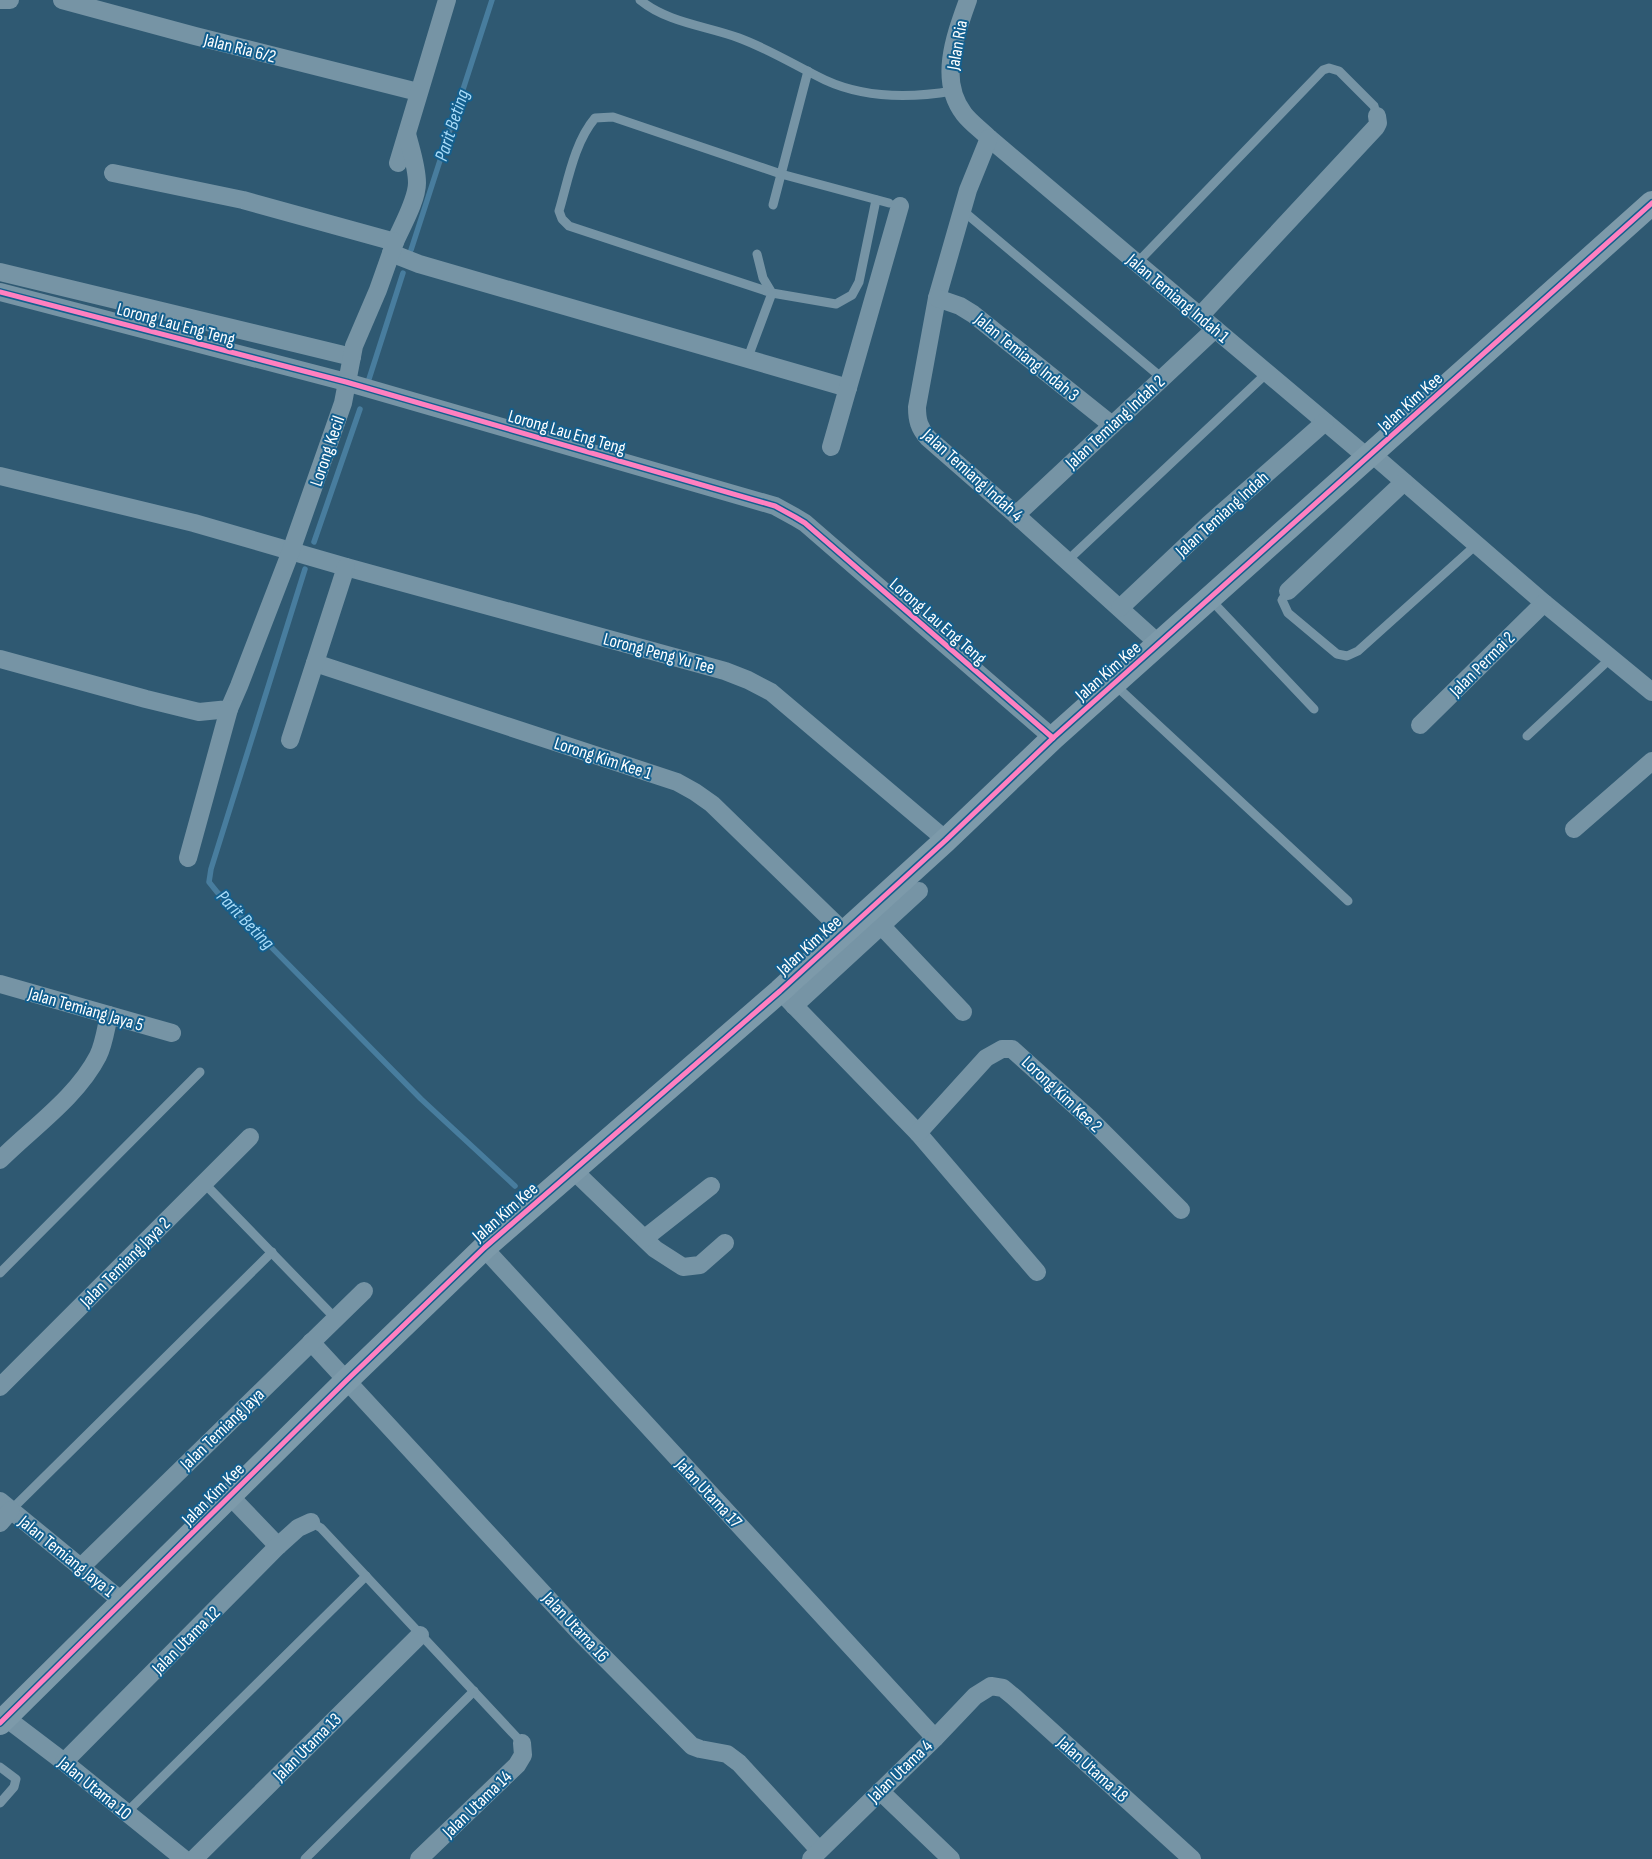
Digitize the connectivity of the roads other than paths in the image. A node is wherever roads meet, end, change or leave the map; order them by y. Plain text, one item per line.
1 (0, 0) edge
2 (10, 0) edge
3 (62, 0) edge
4 (447, 0) edge
5 (640, 0) edge
6 (968, 0) edge
7 (808, 71) junction
8 (952, 91) junction
9 (418, 92) junction
10 (1377, 116) joint
11 (407, 133) junction
12 (989, 138) junction
13 (398, 163) dead end
14 (113, 173) dead end
15 (781, 174) junction
16 (876, 200) junction
17 (1652, 203) edge
18 (773, 205) dead end
19 (895, 205) joint
20 (962, 210) junction
21 (758, 254) dead end
22 (403, 255) junction
23 (1137, 262) junction
24 (0, 272) edge
25 (0, 292) edge
26 (772, 293) junction
27 (936, 298) junction
28 (1200, 316) junction
29 (1214, 328) junction
30 (352, 357) junction
31 (747, 360) junction
32 (1267, 373) junction
33 (1162, 378) junction
34 (361, 387) junction
35 (848, 388) junction
36 (1325, 422) junction
37 (1112, 425) junction
38 (831, 447) dead end
39 (1370, 456) junction
40 (0, 476) edge
41 (1404, 482) junction
42 (1016, 515) junction
43 (1476, 545) junction
44 (299, 553) junction
45 (1067, 561) junction
46 (346, 567) junction
47 (1288, 591) joint
48 (1210, 599) junction
49 (1544, 604) junction
50 (1120, 608) junction
51 (1159, 644) junction
52 (1611, 658) junction
53 (0, 659) edge
54 (315, 663) junction
55 (1114, 684) junction
56 (1652, 692) edge
57 (229, 709) junction
58 (1314, 709) dead end
59 (1420, 724) dead end
60 (1527, 736) dead end
61 (1053, 738) junction
62 (290, 740) dead end
63 (1652, 761) edge
64 (1574, 829) dead end
65 (946, 840) junction
66 (188, 858) dead end
67 (919, 890) dead end
68 (1348, 901) dead end
69 (875, 918) junction
70 (844, 932) junction
71 (0, 984) edge
72 (787, 998) junction
73 (963, 1012) dead end
74 (109, 1015) junction
75 (172, 1034) dead end
76 (200, 1072) dead end
77 (918, 1133) junction
78 (250, 1137) dead end
79 (1, 1157) edge
80 (573, 1170) junction
81 (204, 1183) junction
82 (711, 1186) dead end
83 (1181, 1210) dead end
84 (644, 1238) junction
85 (725, 1243) dead end
86 (484, 1248) junction
87 (272, 1252) junction
88 (1037, 1272) dead end
89 (0, 1273) edge
90 (364, 1291) dead end
91 (336, 1319) junction
92 (312, 1342) junction
93 (347, 1380) junction
94 (0, 1387) edge
95 (230, 1496) junction
96 (4, 1512) edge
97 (311, 1522) joint
98 (278, 1546) junction
99 (80, 1568) junction
100 (366, 1576) junction
101 (123, 1602) junction
102 (420, 1635) junction
103 (991, 1686) joint
104 (474, 1691) junction
105 (3, 1720) edge
106 (935, 1738) junction
107 (522, 1742) joint
108 (64, 1762) junction
109 (0, 1767) edge
110 (880, 1791) junction
111 (0, 1803) edge
112 (126, 1813) junction
113 (815, 1855) edge
114 (427, 1857) edge
115 (184, 1859) edge
116 (194, 1859) edge
117 (305, 1859) edge
118 (951, 1859) edge
119 (1192, 1859) edge

1 - 2 street
3 - 9 street, Jalan Ria 6/2
4 - 9 street
5 - 7 lane
6 - 8 street, Jalan Ria
7 - 8 lane
7 - 15 lane
8 - 12 street, Jalan Temiang Indah 1
9 - 11 street
10 - 23 lane
10 - 28 street
11 - 13 street
11 - 22 street, Lorong Kecil
12 - 20 street, Jalan Temiang Indah 4
12 - 23 street, Jalan Temiang Indah 1
14 - 22 street
15 - 16 lane
15 - 18 lane
15 - 26 lane
16 - 19 lane
16 - 26 lane
17 - 39 street, Jalan Kim Kee
19 - 35 street
20 - 27 street, Jalan Temiang Indah 4
20 - 33 lane
21 - 26 lane
22 - 30 street, Lorong Kecil
22 - 31 street
23 - 28 street, Jalan Temiang Indah 1
24 - 30 street, Lorong Lau Eng Teng
25 - 34 street, Lorong Lau Eng Teng
26 - 31 lane
27 - 37 street, Jalan Temiang Indah 3
27 - 42 street, Jalan Temiang Indah 4
28 - 29 street, Jalan Temiang Indah 1
29 - 32 street, Jalan Temiang Indah 1
29 - 33 street, Jalan Temiang Indah 2
30 - 34 street, Lorong Kecil
31 - 35 street
32 - 36 street, Jalan Temiang Indah 1
32 - 45 lane
33 - 37 street, Jalan Temiang Indah 2
34 - 44 street, Lorong Kecil
34 - 61 street, Lorong Lau Eng Teng
35 - 38 street
36 - 39 street, Jalan Temiang Indah 1
36 - 50 street, Jalan Temiang Indah
37 - 42 street, Jalan Temiang Indah 2
39 - 41 street, Jalan Temiang Indah 1
39 - 48 street, Jalan Kim Kee
40 - 44 street, Lorong Peng Yu Tee
41 - 43 street, Jalan Temiang Indah 1
41 - 47 street
42 - 45 street, Jalan Temiang Indah 4
43 - 47 lane
43 - 49 street, Jalan Temiang Indah 1
44 - 46 street, Lorong Peng Yu Tee
44 - 57 street, Lorong Kecil
45 - 50 street, Jalan Temiang Indah 4
46 - 54 street
46 - 65 street, Lorong Peng Yu Tee
48 - 51 street, Jalan Kim Kee
48 - 58 lane
49 - 52 street, Jalan Temiang Indah 1
49 - 59 street, Jalan Permai 2
50 - 51 street, Jalan Temiang Indah 4
51 - 55 street, Jalan Kim Kee
52 - 56 street, Jalan Temiang Indah 1
52 - 60 lane
53 - 57 street
54 - 62 street
54 - 70 street, Lorong Kim Kee 1
55 - 61 street, Jalan Kim Kee
55 - 68 lane
57 - 66 street, Lorong Kecil
61 - 65 street, Jalan Kim Kee
63 - 64 street
65 - 69 street, Jalan Kim Kee
67 - 69 street
69 - 70 street, Jalan Kim Kee
69 - 72 street
69 - 73 street
70 - 72 street, Jalan Kim Kee
71 - 74 street, Jalan Temiang Jaya 5
72 - 77 street
72 - 80 street, Jalan Kim Kee
74 - 75 street, Jalan Temiang Jaya 5
74 - 79 street
76 - 89 lane
77 - 83 street, Lorong Kim Kee 2
77 - 88 street
78 - 81 street, Jalan Temiang Jaya 2
80 - 84 street
80 - 86 street, Jalan Kim Kee
81 - 87 lane
81 - 94 street, Jalan Temiang Jaya 2
82 - 84 street
84 - 85 street
86 - 93 street, Jalan Kim Kee
86 - 106 street, Jalan Utama 17
87 - 91 lane
87 - 96 lane
90 - 91 street, Jalan Temiang Jaya
91 - 92 street, Jalan Temiang Jaya
92 - 93 street, Jalan Utama 16
92 - 99 street, Jalan Temiang Jaya
93 - 95 street, Jalan Kim Kee
93 - 113 street, Jalan Utama 16
95 - 98 street
95 - 101 street, Jalan Kim Kee
96 - 99 street, Jalan Temiang Jaya 1
97 - 98 street, Jalan Utama 12
97 - 100 lane
98 - 108 street, Jalan Utama 12
99 - 101 street, Jalan Temiang Jaya 1
100 - 102 lane
100 - 112 lane
101 - 105 street, Jalan Kim Kee
102 - 104 lane
102 - 116 street, Jalan Utama 13
103 - 106 street, Jalan Utama 4
103 - 119 street, Jalan Utama 18
104 - 107 lane
104 - 117 lane
105 - 108 street, Jalan Utama 10
106 - 110 street, Jalan Utama 4
107 - 114 street, Jalan Utama 14
108 - 112 street, Jalan Utama 10
109 - 111 lane
110 - 113 street, Jalan Utama 4
110 - 118 street
112 - 115 street, Jalan Utama 10

